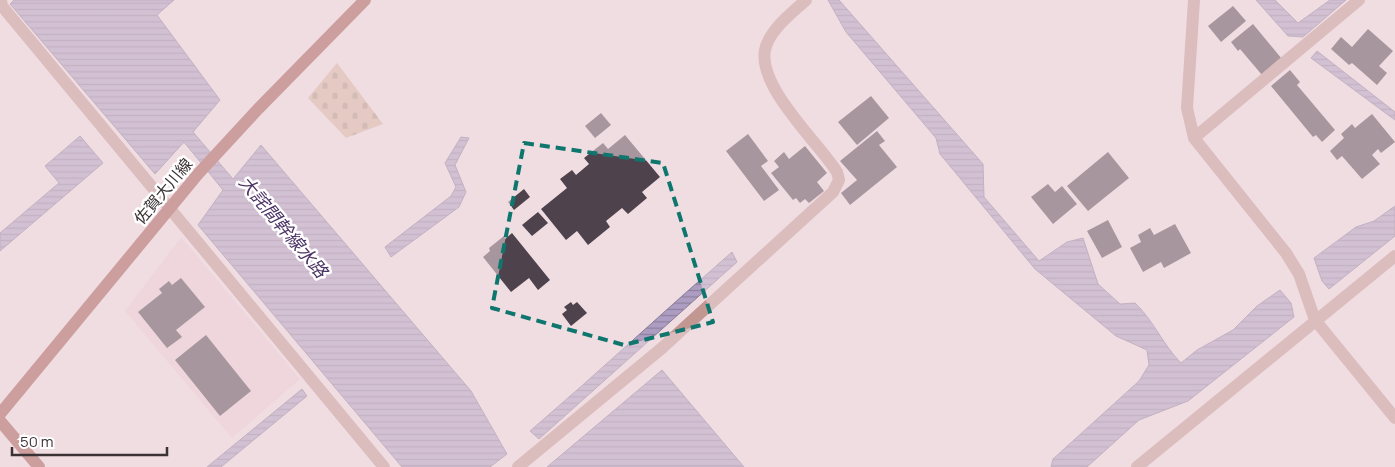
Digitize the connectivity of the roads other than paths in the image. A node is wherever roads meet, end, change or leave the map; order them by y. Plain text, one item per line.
1 (1, 0) edge
2 (365, 0) edge
3 (806, 0) edge
4 (1194, 0) edge
5 (1359, 0) edge
6 (1194, 138) junction
7 (169, 209) junction
8 (1395, 256) edge
9 (1315, 320) junction
10 (0, 414) edge
11 (1395, 418) edge
12 (0, 421) edge
13 (39, 467) edge
14 (384, 467) edge
15 (518, 467) edge
16 (1137, 467) edge

1 - 7 street
2 - 7 main road, 佐賀大川線
3 - 15 street
4 - 6 street
5 - 6 street
6 - 9 street
7 - 10 main road, 佐賀大川線
7 - 14 street
8 - 9 street
9 - 11 street
9 - 16 street
12 - 13 main road

